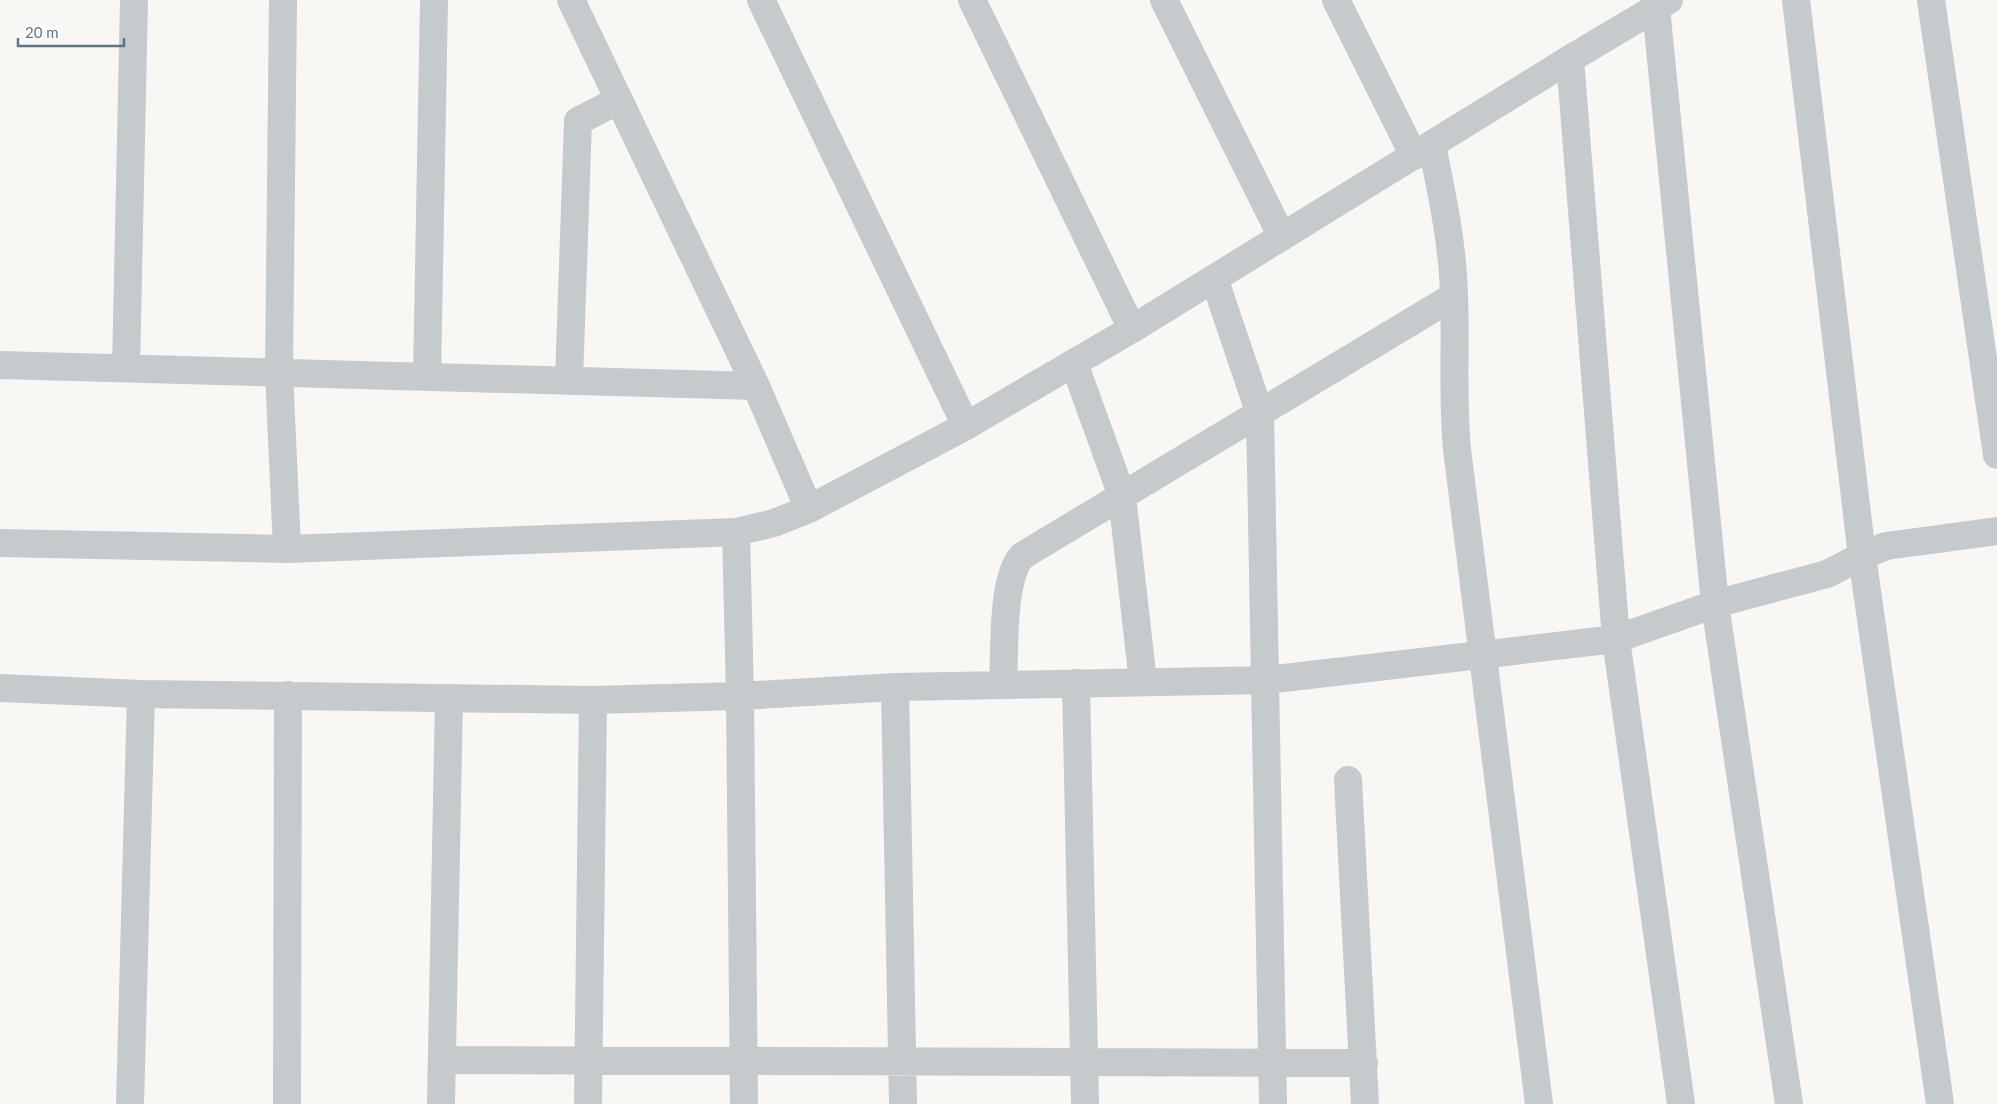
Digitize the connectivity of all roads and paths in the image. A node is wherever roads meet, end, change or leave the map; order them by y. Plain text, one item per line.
1 (134, 0) edge
2 (283, 0) edge
3 (434, 0) edge
4 (571, 0) edge
5 (760, 0) edge
6 (972, 0) edge
7 (1164, 0) edge
8 (1336, 0) edge
9 (1796, 0) edge
10 (1931, 0) edge
11 (1663, 4) edge
12 (1570, 59) junction
13 (619, 100) junction
14 (1423, 151) junction
15 (1282, 237) junction
16 (1214, 278) junction
17 (1454, 296) junction
18 (1132, 329) junction
19 (1074, 363) junction
20 (0, 365) edge
21 (126, 368) junction
22 (279, 372) junction
23 (427, 377) junction
24 (569, 381) junction
25 (756, 386) junction
26 (1260, 414) junction
27 (966, 426) junction
28 (1997, 455) edge
29 (1122, 496) junction
30 (810, 509) junction
31 (1997, 531) edge
32 (736, 532) junction
33 (0, 543) edge
34 (287, 549) junction
35 (1862, 556) junction
36 (1715, 604) junction
37 (1616, 638) junction
38 (1484, 655) junction
39 (1266, 680) junction
40 (1143, 682) junction
41 (1076, 683) junction
42 (1003, 685) junction
43 (895, 687) junction
44 (0, 688) edge
45 (141, 694) junction
46 (288, 695) junction
47 (740, 696) junction
48 (449, 698) junction
49 (593, 700) junction
50 (1348, 780) dead end
51 (442, 1060) junction
52 (588, 1060) junction
53 (903, 1061) junction
54 (744, 1062) junction
55 (1084, 1062) junction
56 (1274, 1062) junction
57 (1364, 1063) junction
58 (130, 1104) edge
59 (287, 1104) edge
60 (441, 1104) edge
61 (588, 1104) edge
62 (744, 1104) edge
63 (903, 1104) edge
64 (1085, 1104) edge
65 (1273, 1104) edge
66 (1365, 1104) edge
67 (1539, 1104) edge
68 (1680, 1104) edge
69 (1789, 1104) edge
70 (1940, 1104) edge

1 - 21 street
2 - 22 street
3 - 23 street
4 - 13 street
5 - 27 street
6 - 18 street
7 - 15 street
8 - 14 street
9 - 35 street
10 - 28 street
11 - 12 street
11 - 36 street
12 - 14 street
12 - 37 street
13 - 24 street
13 - 25 street
14 - 15 street
14 - 17 street
15 - 16 street
16 - 18 street
16 - 26 street
17 - 26 street
17 - 38 street
18 - 19 street
19 - 27 street
19 - 29 street
20 - 21 street
21 - 22 street
22 - 23 street
22 - 34 street
23 - 24 street
24 - 25 street
25 - 30 street
26 - 29 street
26 - 39 street
27 - 30 street
29 - 40 street
29 - 42 street
30 - 32 street
31 - 35 street
32 - 34 street
32 - 47 street
33 - 34 street
35 - 36 street
35 - 70 street
36 - 37 street
36 - 69 street
37 - 38 street
37 - 68 street
38 - 39 street
38 - 67 street
39 - 40 street
39 - 56 street
40 - 41 street
41 - 42 street
41 - 55 street
42 - 43 street
43 - 47 street
43 - 53 street
44 - 45 street
45 - 46 street
45 - 58 street
46 - 48 street
46 - 59 street
47 - 49 street
47 - 54 street
48 - 49 street
48 - 51 street
49 - 52 street
50 - 57 street
51 - 52 street
51 - 60 street
52 - 54 street
52 - 61 street
53 - 54 street
53 - 55 street
53 - 63 street
54 - 62 street
55 - 56 street
55 - 64 street
56 - 57 street
56 - 65 street
57 - 66 street

